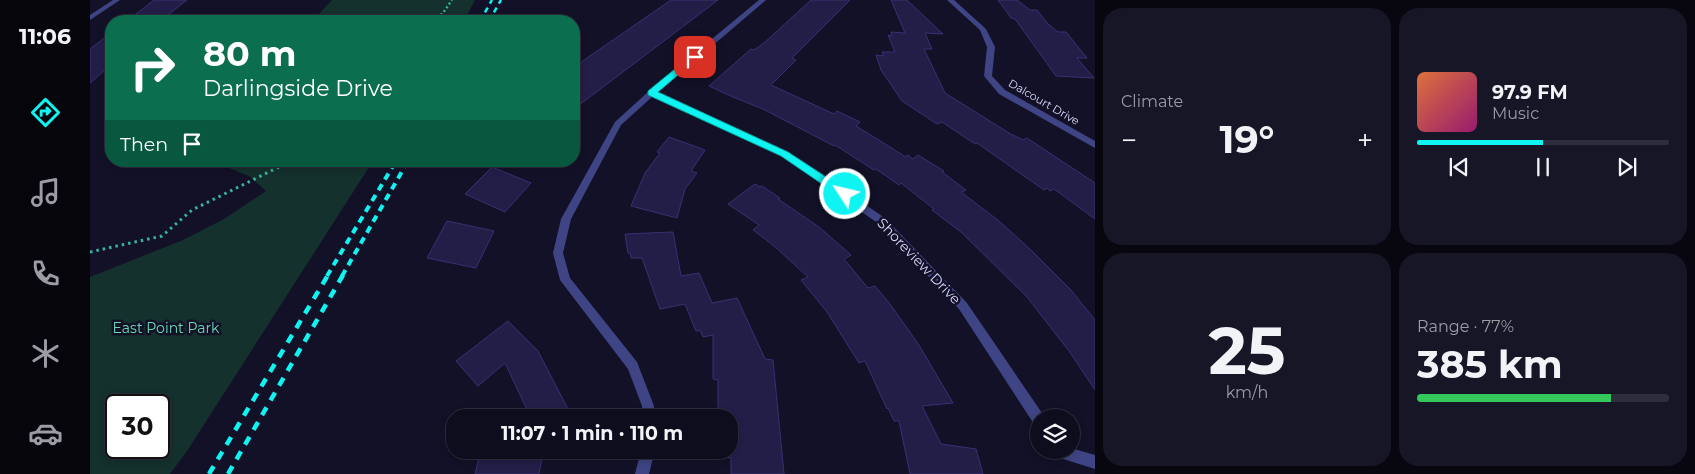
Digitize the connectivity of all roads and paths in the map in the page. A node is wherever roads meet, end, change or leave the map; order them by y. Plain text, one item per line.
1 (117, 0) edge
2 (452, 0) edge
3 (763, 0) edge
4 (950, 0) edge
5 (441, 15) edge
6 (90, 18) edge
7 (652, 93) junction
8 (1095, 145) edge
9 (279, 167) edge
10 (90, 252) edge
11 (648, 409) edge
12 (1032, 409) edge
13 (1080, 458) edge
14 (646, 459) edge
15 (1095, 462) edge
16 (642, 474) edge

1 - 6 street
2 - 5 path
3 - 7 street
4 - 8 street, Dalcourt Drive
7 - 11 street
7 - 12 street, Shoreview Drive
9 - 10 path
13 - 15 street
14 - 16 street

